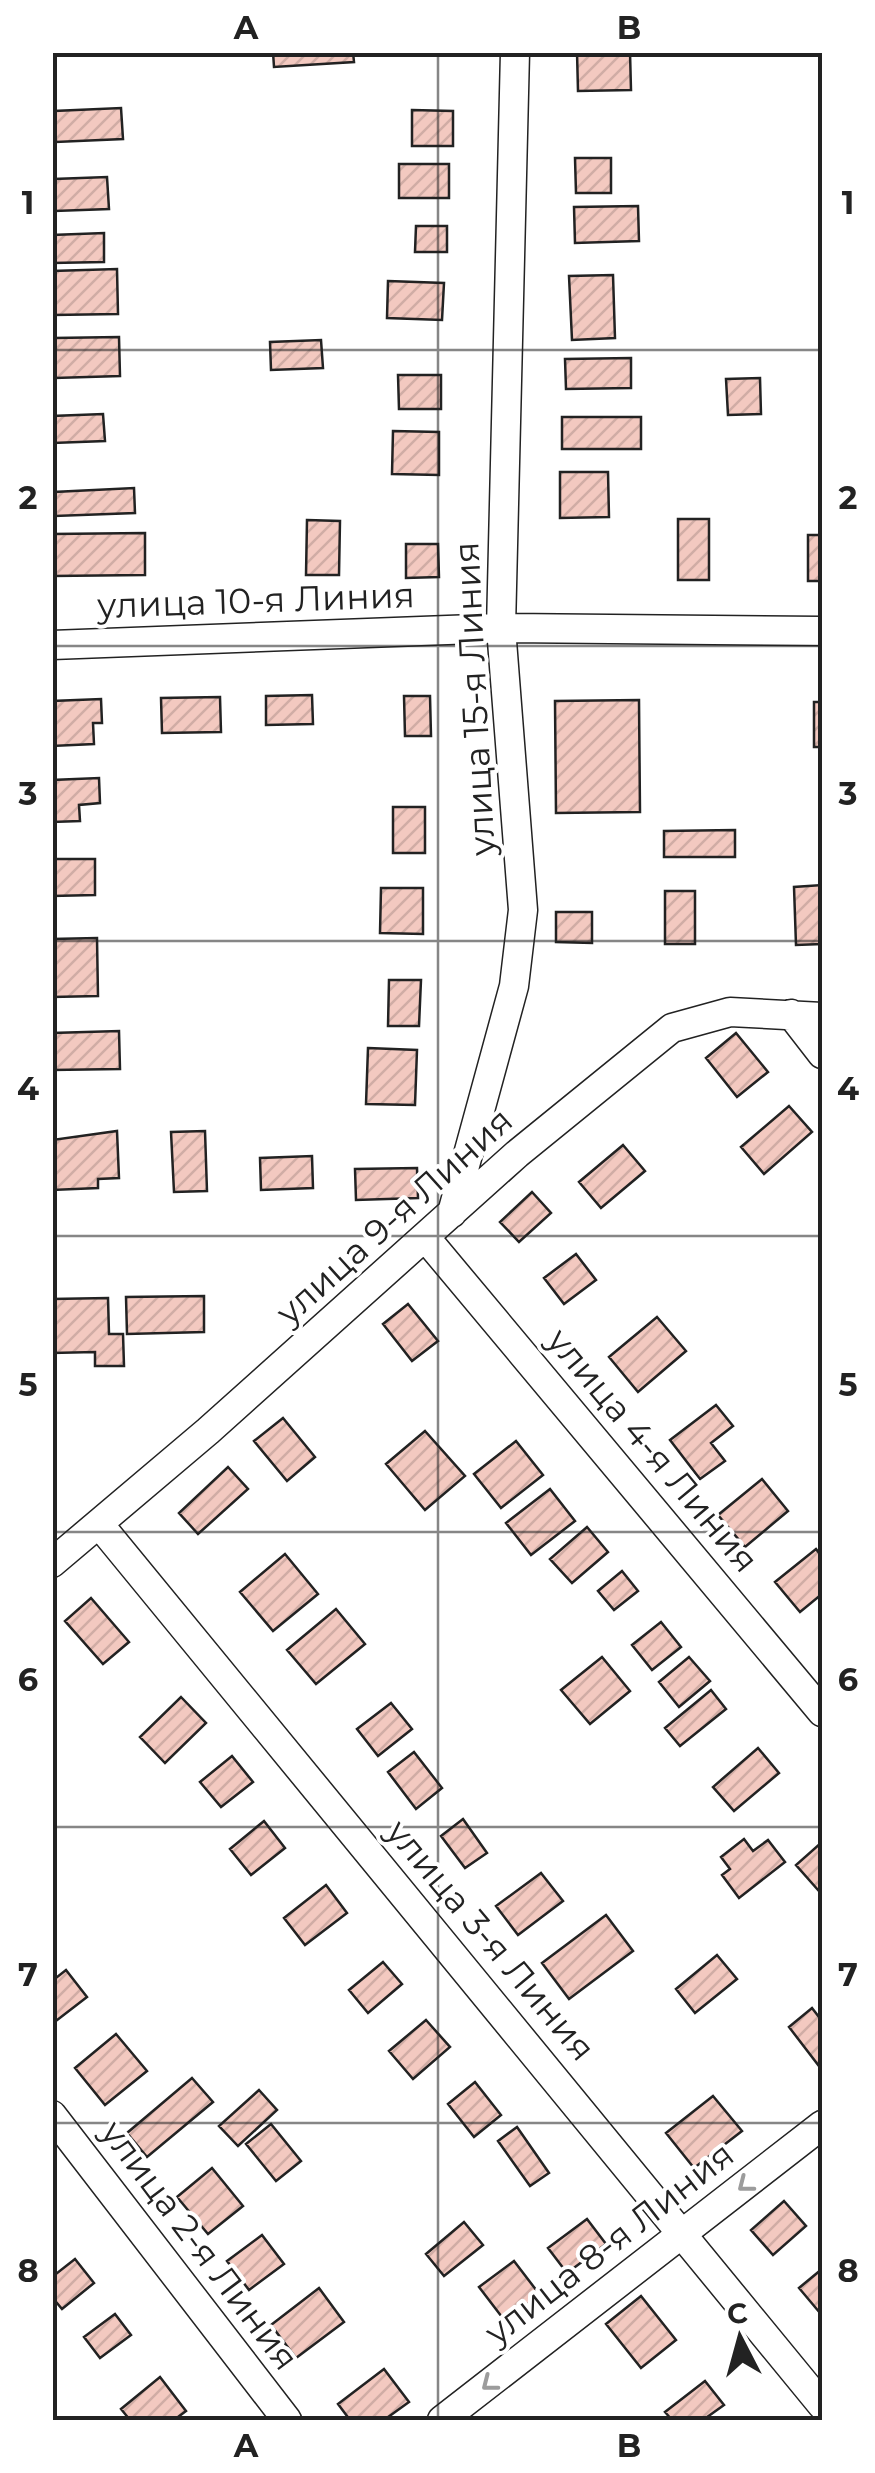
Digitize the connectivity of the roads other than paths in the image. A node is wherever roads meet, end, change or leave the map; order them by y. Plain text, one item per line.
1 (515, 52) edge
2 (500, 628) junction
3 (822, 631) edge
4 (52, 645) edge
5 (790, 1014) junction
6 (822, 1017) edge
7 (822, 1054) edge
8 (452, 1213) junction
9 (425, 1236) junction
10 (99, 1524) junction
11 (52, 1563) edge
12 (822, 1712) edge
13 (52, 2115) edge
14 (822, 2125) edge
15 (684, 2232) junction
16 (822, 2405) edge
17 (286, 2420) edge
18 (442, 2420) edge

1 - 2 street, улица 15-я Линия
2 - 3 street, улица 10-я Линия
2 - 4 street, улица 10-я Линия
2 - 8 street, улица 15-я Линия
5 - 6 street, улица 9-я Линия
5 - 7 street
5 - 8 street, улица 9-я Линия
8 - 9 street, улица 9-я Линия
9 - 10 street, улица 9-я Линия
9 - 12 street, улица 4-я Линия
10 - 11 street, улица 9-я Линия
10 - 15 street, улица 3-я Линия
13 - 17 street, улица 2-я Линия
14 -> 15 street, улица 8-я Линия
15 - 16 street, улица 3-я Линия
15 -> 18 street, улица 8-я Линия

